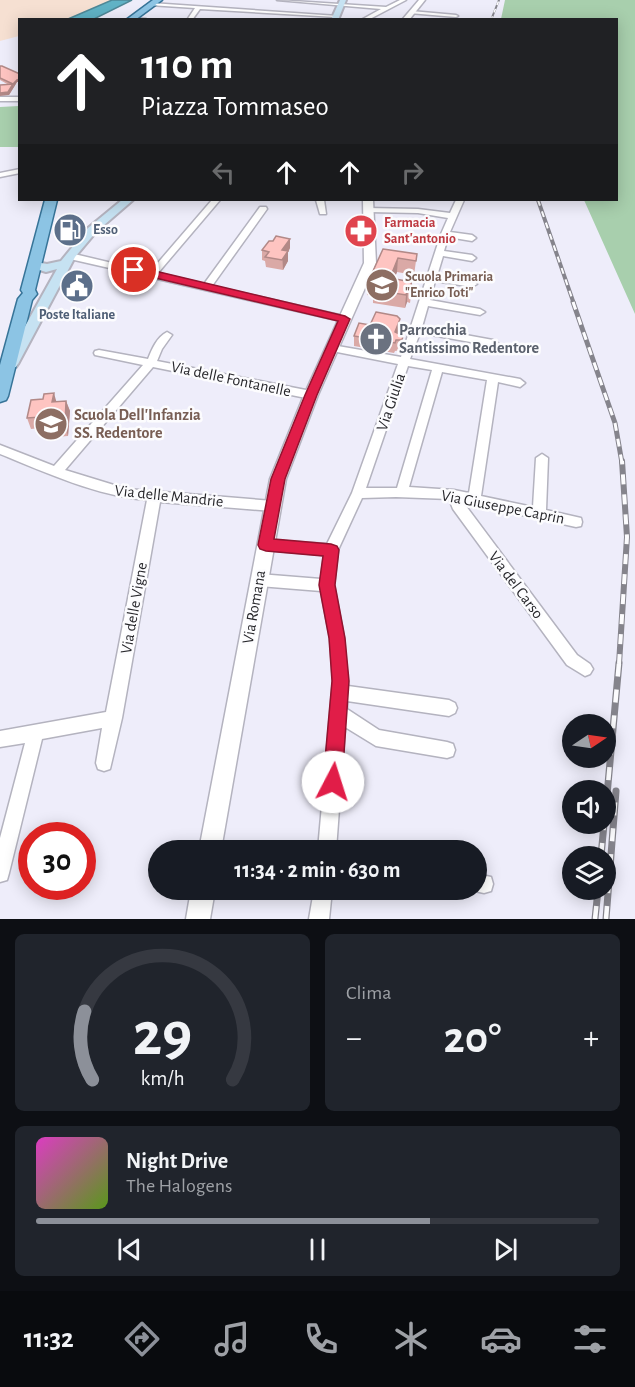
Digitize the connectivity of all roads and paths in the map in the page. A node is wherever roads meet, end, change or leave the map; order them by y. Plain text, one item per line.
1 (279, 0) edge
2 (404, 0) edge
3 (422, 0) edge
4 (302, 1) edge
5 (154, 2) edge
6 (342, 2) edge
7 (198, 6) junction
8 (263, 8) junction
9 (385, 8) junction
10 (411, 12) junction
11 (456, 15) dead end
12 (428, 17) edge
13 (131, 18) edge
14 (190, 18) edge
15 (257, 18) edge
16 (335, 18) edge
17 (367, 18) edge
18 (406, 18) edge
19 (18, 99) edge
20 (0, 101) edge
21 (44, 201) edge
22 (51, 201) edge
23 (127, 201) edge
24 (215, 201) edge
25 (320, 201) edge
26 (460, 201) edge
27 (368, 205) edge
28 (263, 209) dead end
29 (323, 212) dead end
30 (454, 216) junction
31 (445, 234) junction
32 (472, 238) dead end
33 (440, 254) junction
34 (472, 258) dead end
35 (67, 260) junction
36 (34, 264) junction
37 (153, 274) junction
38 (432, 278) junction
39 (472, 284) dead end
40 (207, 286) junction
41 (50, 290) junction
42 (25, 294) junction
43 (424, 302) junction
44 (480, 312) dead end
45 (345, 319) junction
46 (416, 329) junction
47 (166, 335) dead end
48 (493, 343) dead end
49 (332, 348) junction
50 (99, 353) dead end
51 (405, 361) junction
52 (152, 362) junction
53 (438, 368) junction
54 (3, 369) edge
55 (493, 378) junction
56 (520, 383) dead end
57 (311, 395) junction
58 (0, 396) edge
59 (0, 448) edge
60 (542, 458) dead end
61 (56, 472) junction
62 (358, 493) junction
63 (401, 494) junction
64 (454, 495) junction
65 (154, 498) junction
66 (474, 499) junction
67 (273, 506) junction
68 (539, 514) junction
69 (576, 522) dead end
70 (266, 545) junction
71 (331, 550) junction
72 (259, 580) junction
73 (327, 585) junction
74 (585, 669) dead end
75 (340, 692) junction
76 (449, 708) dead end
77 (338, 713) junction
78 (114, 718) junction
79 (36, 732) junction
80 (0, 739) edge
81 (447, 750) dead end
82 (104, 763) dead end
83 (212, 840) edge
84 (328, 840) edge
85 (0, 873) edge
86 (201, 900) edge
87 (322, 900) edge
88 (198, 919) edge
89 (319, 919) edge

1 - 4 street
2 - 9 street
3 - 10 street
4 - 6 street
5 - 7 street
5 - 13 main road
6 - 9 street
6 - 16 main road
7 - 8 street
7 - 14 street
8 - 15 street
8 - 16 street
9 - 17 street
10 - 12 street
10 - 18 street
11 - 12 street
19 - 20 street
21 - 42 main road
22 - 36 main road
23 - 35 main road
24 - 37 street
25 - 29 street
26 - 30 street, Via Giulia
27 - 30 street
27 - 45 street, Via Romana
28 - 40 street
30 - 31 street, Via Giulia
31 - 32 street
31 - 33 street, Via Giulia
33 - 34 street
33 - 38 street, Via Giulia
35 - 36 main road
35 - 37 street
35 - 41 main road
36 - 42 main road
37 - 40 street
38 - 39 street
38 - 43 street, Via Giulia
40 - 45 street
41 - 42 main road
41 - 54 main road
42 - 54 main road
43 - 44 street
43 - 46 street, Via Giulia
45 - 49 street, Via Romana
46 - 48 street
46 - 51 street, Via Giulia
47 - 52 street, Via delle Fontanelle
49 - 51 street
49 - 57 street, Via Romana
50 - 52 street, Via delle Fontanelle
51 - 53 street
51 - 62 street, Via Giulia
52 - 57 street, Via delle Fontanelle
52 - 61 street, Via delle Fontanelle
53 - 55 street
53 - 63 street
54 - 58 main road
55 - 56 street
55 - 66 street
57 - 67 street, Via Romana
59 - 61 street, Via delle Mandrie
60 - 68 street
61 - 65 street, Via delle Mandrie
62 - 63 street, Via Giuseppe Caprin
62 - 71 street, Via Giulia
63 - 64 street, Via Giuseppe Caprin
64 - 66 street, Via Giuseppe Caprin
64 - 74 street, Via del Carso
65 - 67 street, Via delle Mandrie
65 - 78 street, Via delle Vigne
66 - 68 street, Via Giuseppe Caprin
67 - 70 street, Via Romana
68 - 69 street, Via Giuseppe Caprin
70 - 71 street
70 - 72 street, Via Romana
71 - 73 street, Via Giulia
72 - 73 street
72 - 83 street, Via Romana
73 - 75 street, Via Giulia
75 - 76 street
75 - 77 street, Via Giulia
77 - 81 street
77 - 84 street, Via Giulia
78 - 79 street
78 - 82 street, Via delle Vigne
79 - 80 street
79 - 85 street
86 - 88 street
87 - 89 street

